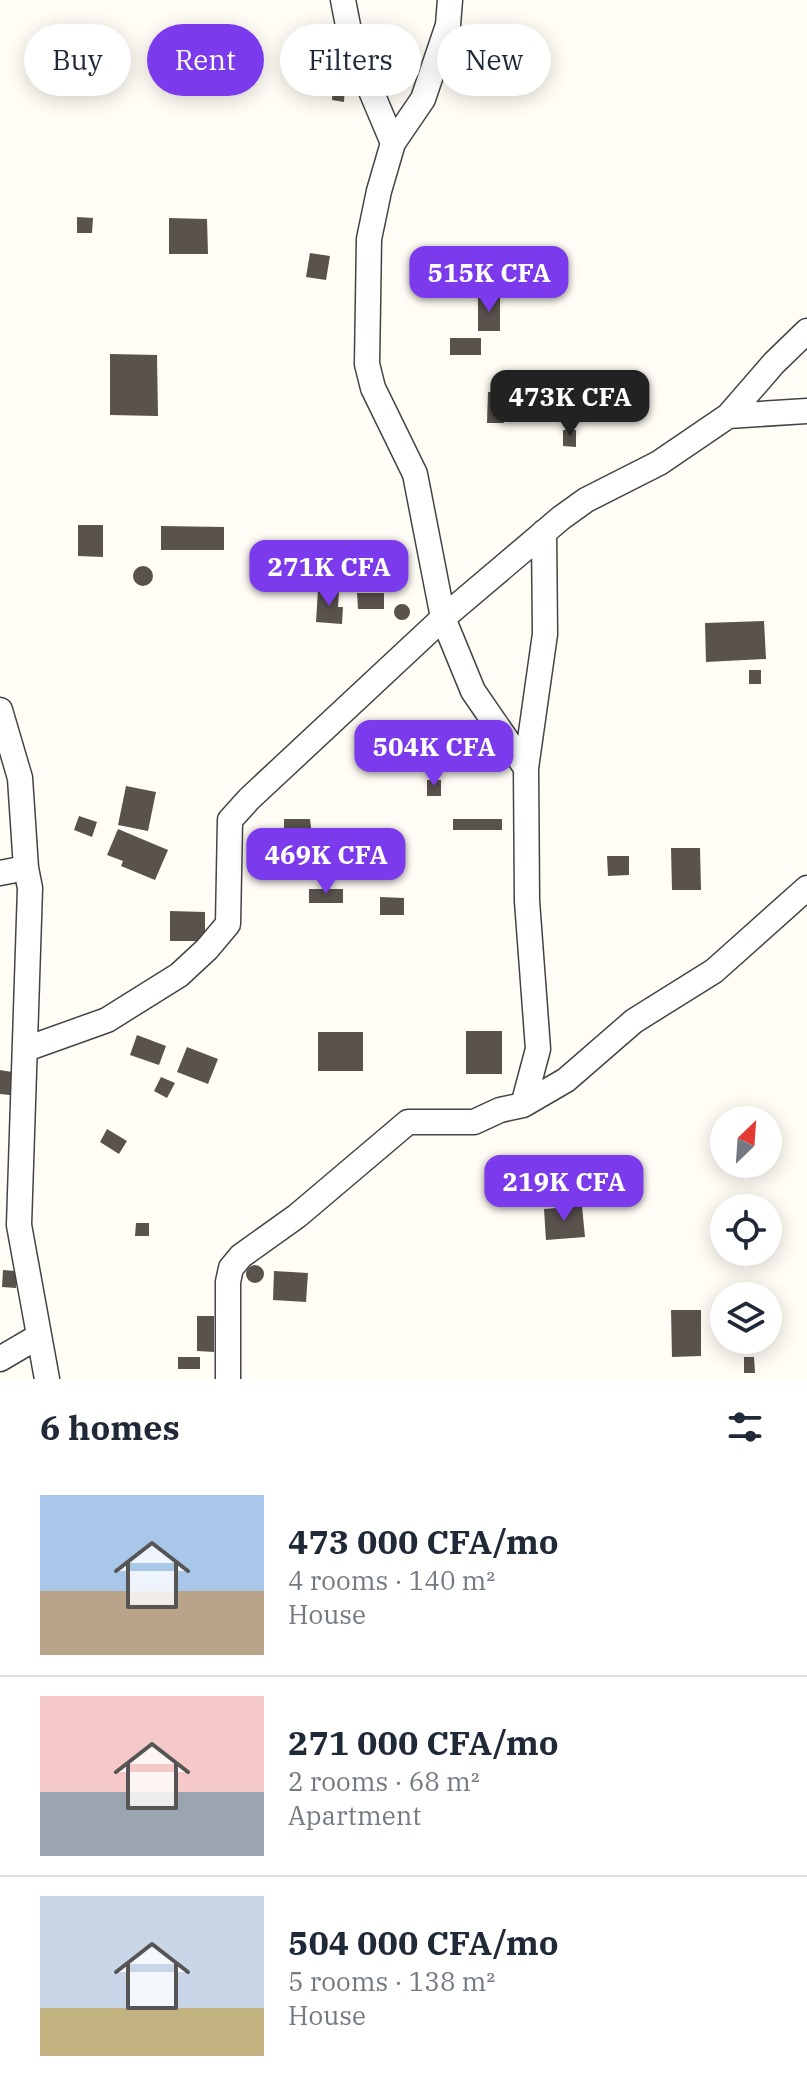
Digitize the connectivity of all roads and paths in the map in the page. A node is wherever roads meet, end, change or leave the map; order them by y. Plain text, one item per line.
1 (343, 0) edge
2 (450, 0) edge
3 (393, 143) junction
4 (807, 331) edge
5 (807, 411) edge
6 (728, 416) junction
7 (544, 532) junction
8 (443, 618) junction
9 (0, 710) edge
10 (526, 768) junction
11 (26, 868) junction
12 (0, 873) edge
13 (807, 888) edge
14 (26, 1049) junction
15 (523, 1105) junction
16 (39, 1336) junction
17 (0, 1359) edge
18 (47, 1379) edge
19 (228, 1379) edge

1 - 3 street
2 - 3 street
3 - 8 street
4 - 6 street
5 - 6 street
6 - 7 street
7 - 8 street
7 - 10 street
8 - 10 street
8 - 14 street
9 - 11 street
10 - 15 street
11 - 12 street
11 - 14 street
13 - 15 street
14 - 16 street
15 - 19 street
16 - 17 street
16 - 18 street

